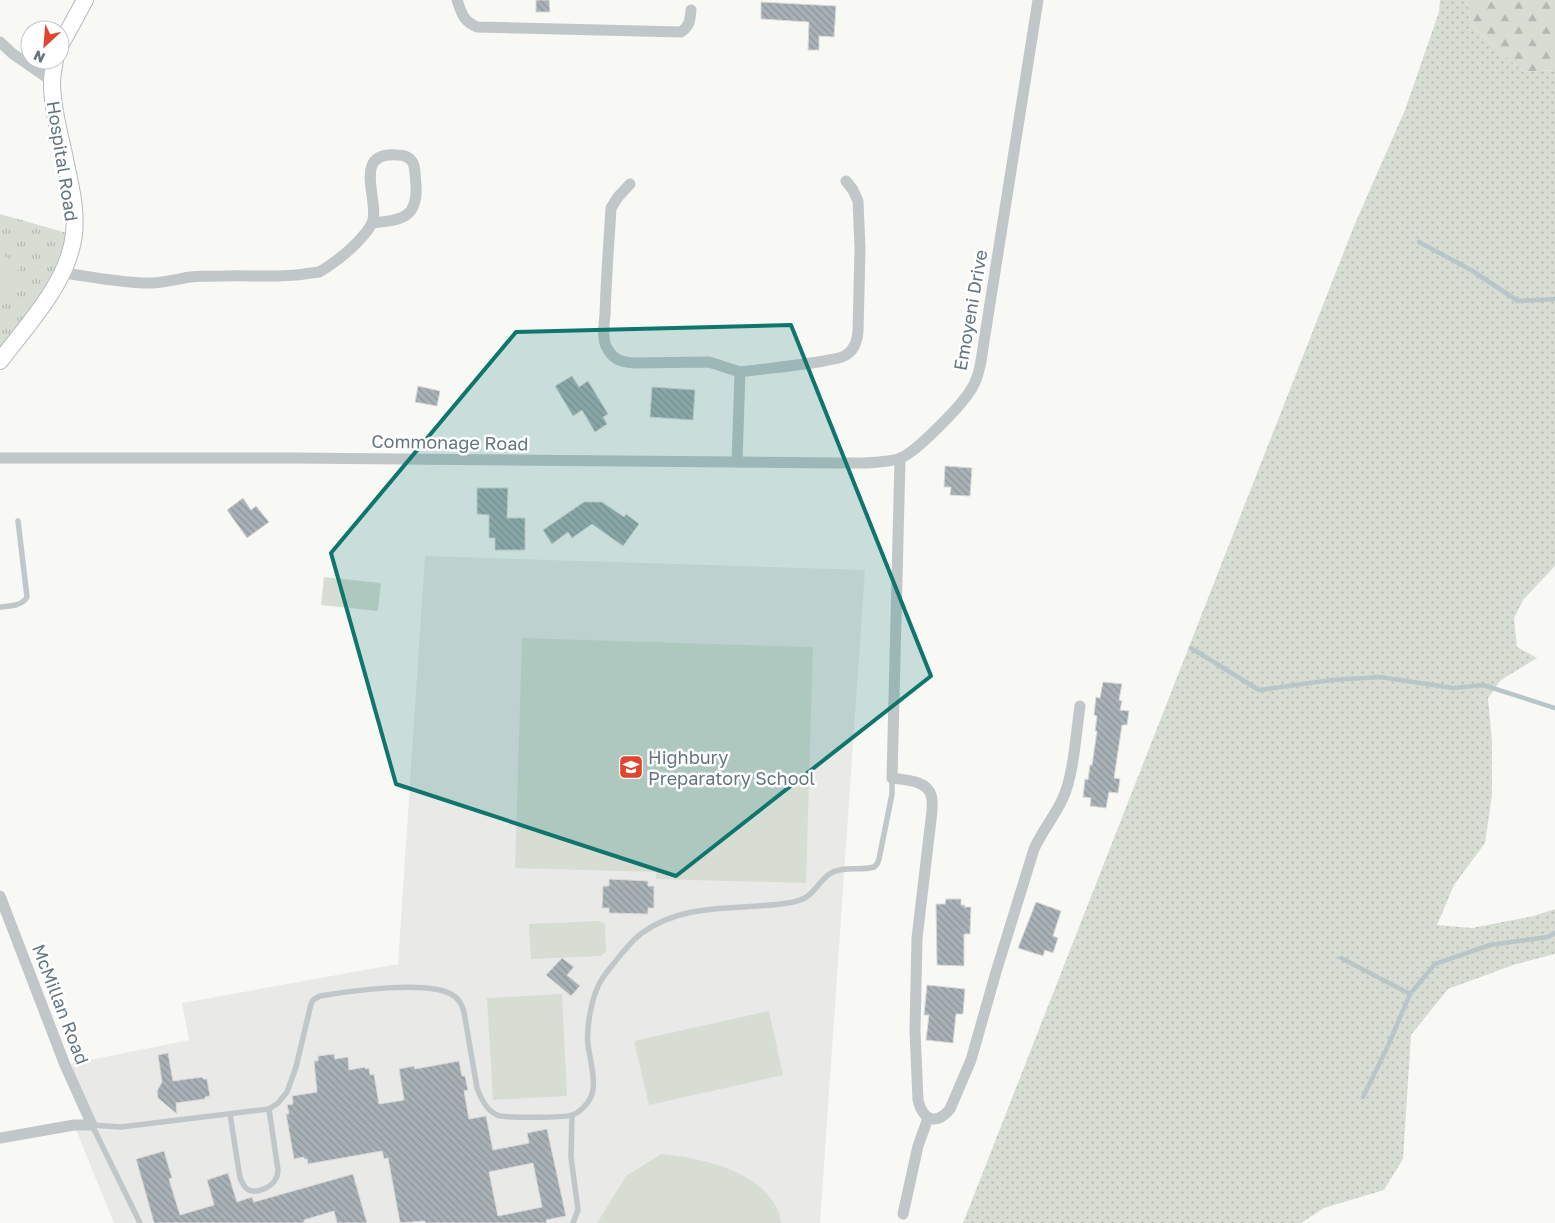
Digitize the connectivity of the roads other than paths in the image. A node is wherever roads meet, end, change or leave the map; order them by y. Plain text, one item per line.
1 (85, 0) edge
2 (457, 0) edge
3 (1038, 0) edge
4 (691, 10) dead end
5 (70, 28) edge
6 (0, 42) edge
7 (54, 70) edge
8 (52, 81) junction
9 (846, 181) dead end
10 (630, 184) dead end
11 (372, 223) junction
12 (62, 273) junction
13 (0, 361) edge
14 (740, 372) junction
15 (0, 458) edge
16 (900, 459) junction
17 (737, 462) junction
18 (18, 521) dead end
19 (0, 607) edge
20 (1080, 706) dead end
21 (892, 778) junction
22 (0, 896) edge
23 (268, 1109) junction
24 (230, 1114) junction
25 (572, 1115) junction
26 (928, 1118) junction
27 (92, 1124) junction
28 (0, 1138) edge
29 (903, 1214) dead end
30 (140, 1223) edge
31 (573, 1223) edge

1 - 5 street
2 - 4 street
3 - 16 street, Emoyeni Drive
6 - 8 street
7 - 8 street, Hospital Road
8 - 12 street, Hospital Road
9 - 14 street
10 - 14 street
11 - 11 street
11 - 12 street
12 - 13 street, Hospital Road
14 - 17 street
15 - 17 street, Commonage Road
16 - 17 street, Commonage Road
16 - 21 street
18 - 19 lane
20 - 26 street
21 - 25 lane
21 - 26 street
22 - 27 street, McMillan Road
23 - 24 lane
23 - 24 lane
23 - 25 lane
24 - 27 lane
25 - 31 lane
26 - 29 street
27 - 28 street
27 - 30 lane

